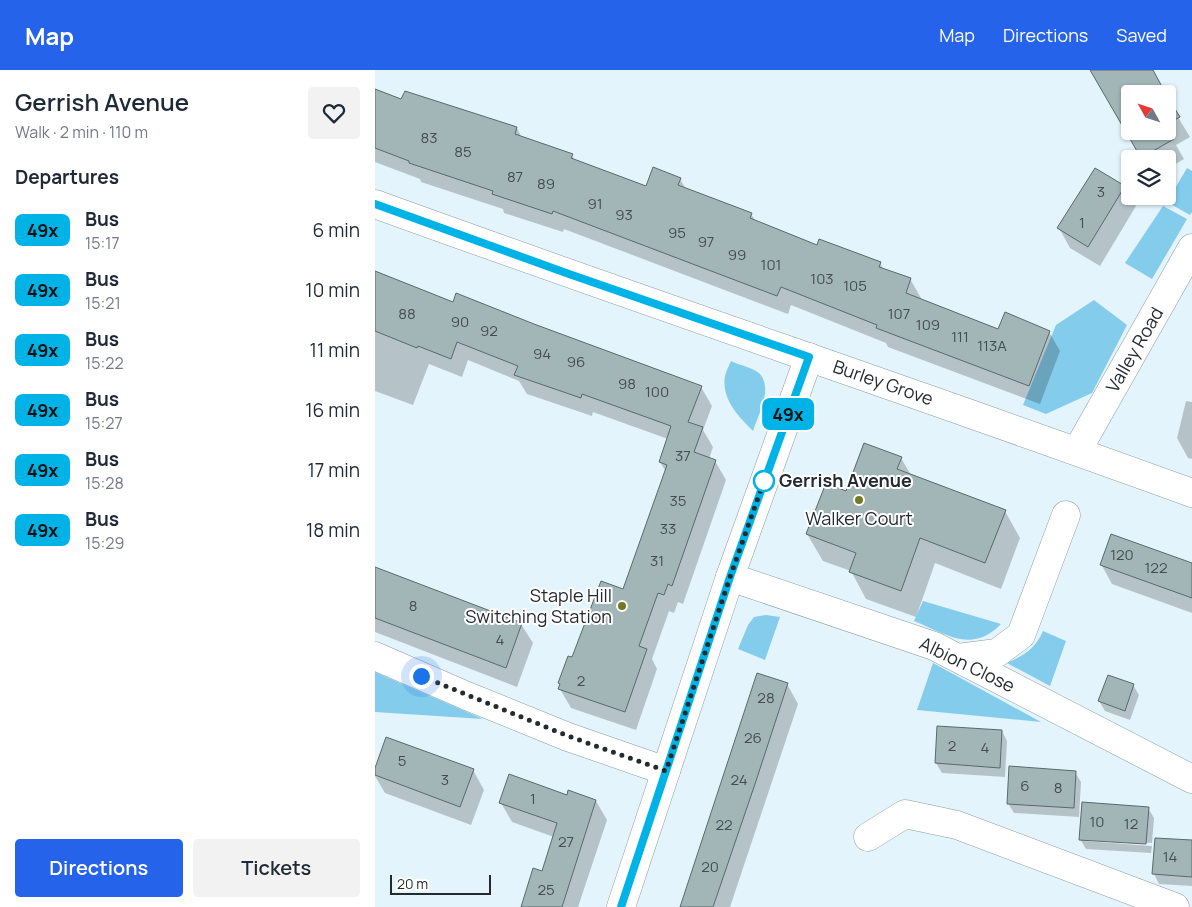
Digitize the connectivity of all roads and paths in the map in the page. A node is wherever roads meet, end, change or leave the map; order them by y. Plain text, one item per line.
1 (375, 204) edge
2 (1192, 248) edge
3 (809, 357) junction
4 (1077, 451) junction
5 (1192, 493) edge
6 (1066, 516) dead end
7 (730, 577) junction
8 (375, 656) edge
9 (958, 658) junction
10 (666, 771) junction
11 (1192, 779) edge
12 (868, 837) dead end
13 (621, 907) edge
14 (1175, 907) edge

1 - 3 street, Burley Grove
2 - 4 street, Valley Road
3 - 4 street, Burley Grove
3 - 7 street
4 - 5 street, Burley Grove
6 - 9 street
7 - 9 street, Albion Close
7 - 10 street
8 - 10 street
9 - 11 street, Albion Close
10 - 13 street
12 - 14 street

